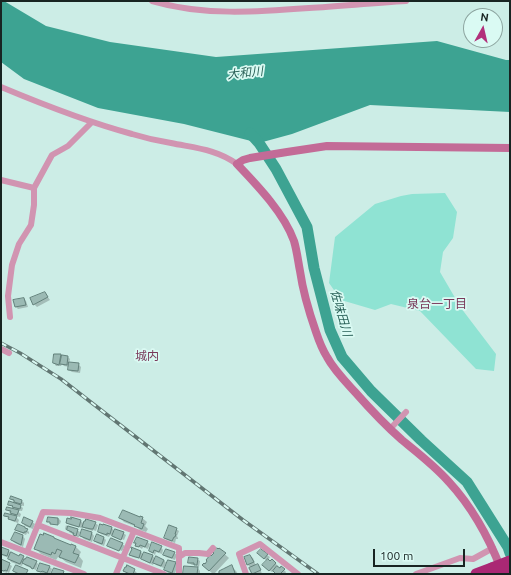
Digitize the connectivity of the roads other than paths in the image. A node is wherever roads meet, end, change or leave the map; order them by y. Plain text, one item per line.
1 (152, 1) edge
2 (406, 1) edge
3 (1, 87) edge
4 (92, 122) junction
5 (510, 148) edge
6 (237, 164) junction
7 (1, 180) edge
8 (34, 188) junction
9 (10, 317) dead end
10 (1, 349) edge
11 (9, 353) dead end
12 (406, 412) dead end
13 (392, 428) junction
14 (38, 525) junction
15 (134, 531) junction
16 (1, 542) edge
17 (213, 548) dead end
18 (493, 548) junction
19 (27, 552) junction
20 (179, 557) junction
21 (123, 558) junction
22 (510, 561) edge
23 (510, 570) edge
24 (496, 571) edge
25 (84, 574) edge
26 (116, 574) edge
27 (164, 574) edge
28 (179, 574) edge
29 (246, 574) edge
30 (298, 574) edge
31 (416, 574) edge
32 (476, 574) edge
33 (503, 574) edge

1 - 2 street
3 - 4 street
4 - 6 street
4 - 8 street
5 - 6 street
6 - 13 street
7 - 8 street
8 - 9 street
10 - 11 street
12 - 13 street
13 - 18 street
14 - 15 street
14 - 19 street
14 - 21 street
15 - 20 street
15 - 21 street
16 - 19 street
17 - 20 street
18 - 31 street
18 - 33 street
19 - 25 street
20 - 28 street
21 - 26 street
21 - 27 street
22 - 24 highway, bridge
23 - 24 highway, bridge
24 - 32 highway
29 - 30 street

